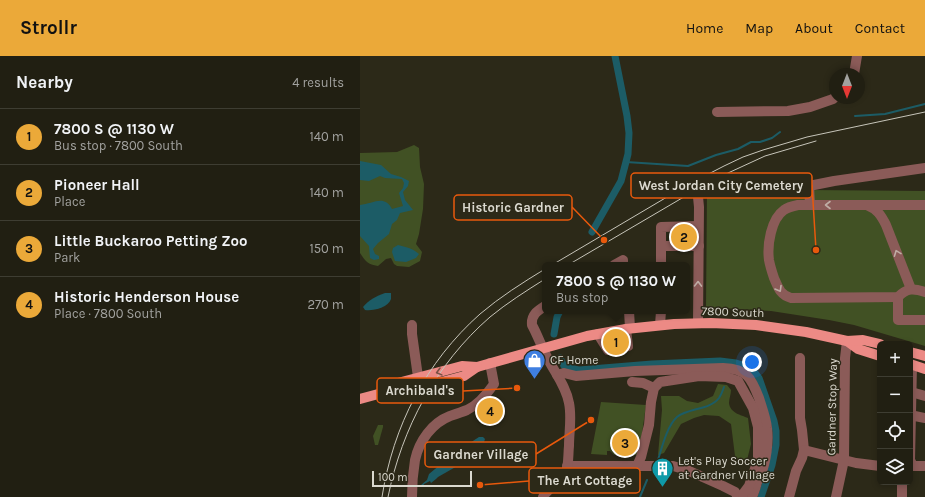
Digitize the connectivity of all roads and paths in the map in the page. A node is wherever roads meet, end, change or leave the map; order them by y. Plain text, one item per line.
1 (857, 56) edge
2 (855, 68) edge
3 (829, 100) edge
4 (717, 112) dead end
5 (925, 168) edge
6 (698, 197) dead end
7 (810, 205) junction
8 (867, 205) junction
9 (896, 205) junction
10 (925, 205) edge
11 (886, 225) junction
12 (698, 226) junction
13 (661, 246) junction
14 (699, 246) junction
15 (661, 262) edge
16 (911, 289) junction
17 (925, 292) edge
18 (898, 297) junction
19 (542, 308) edge
20 (628, 314) edge
21 (661, 314) edge
22 (925, 320) edge
23 (698, 323) junction
24 (412, 325) dead end
25 (660, 325) junction
26 (628, 329) junction
27 (598, 334) junction
28 (847, 341) junction
29 (877, 343) edge
30 (543, 348) junction
31 (913, 353) edge
32 (877, 355) edge
33 (925, 356) edge
34 (800, 358) dead end
35 (490, 363) junction
36 (477, 366) junction
37 (913, 366) edge
38 (925, 369) edge
39 (557, 375) junction
40 (418, 377) junction
41 (632, 382) dead end
42 (654, 388) junction
43 (382, 393) junction
44 (913, 393) edge
45 (925, 396) edge
46 (360, 399) edge
47 (913, 416) edge
48 (925, 418) edge
49 (910, 449) edge
50 (804, 450) junction
51 (844, 460) junction
52 (567, 466) junction
53 (637, 466) junction
54 (877, 466) edge
55 (925, 466) edge
56 (902, 485) edge
57 (745, 496) edge
58 (412, 497) edge
59 (543, 497) edge
60 (789, 497) edge
61 (836, 497) edge
62 (902, 497) edge

1 - 2 street
3 - 4 street
5 - 7 street
6 - 12 street
8 -> 7 street
7 -> 18 street
8 - 9 street
8 - 11 street
9 - 10 street
9 - 11 street
16 -> 11 street
12 - 13 street
12 - 14 street
13 - 14 street
13 - 15 street
23 -> 14 street
16 - 17 street
16 - 18 street
18 - 22 street
19 - 30 street
20 - 26 street
21 - 25 street
23 - 25 main road, 7800 South
23 - 28 main road, 7800 South
24 - 40 street
25 - 26 main road, 7800 South
26 - 27 main road, 7800 South
26 - 27 street
27 - 30 main road, 7800 South
28 - 29 main road, 7800 South
28 - 32 main road, 7800 South
28 - 51 street, Gardner Stop Way
30 - 35 main road, 7800 South
30 - 39 street
31 - 33 main road
34 - 50 street
35 - 36 main road, 7800 South
35 - 58 street
36 -> 40 main road, 7800 South
36 - 43 main road, 7800 South
37 - 38 main road
39 - 52 street
39 - 57 street
40 - 43 main road, 7800 South
41 - 42 street
42 - 53 street
42 - 57 street
43 - 46 main road, 7800 South
44 - 45 street
47 - 48 street
49 - 55 street
50 - 51 street
50 - 60 street
51 - 54 street
51 - 61 street, Gardner Stop Way
52 - 53 street
52 - 59 street
53 - 57 street
56 - 62 street

